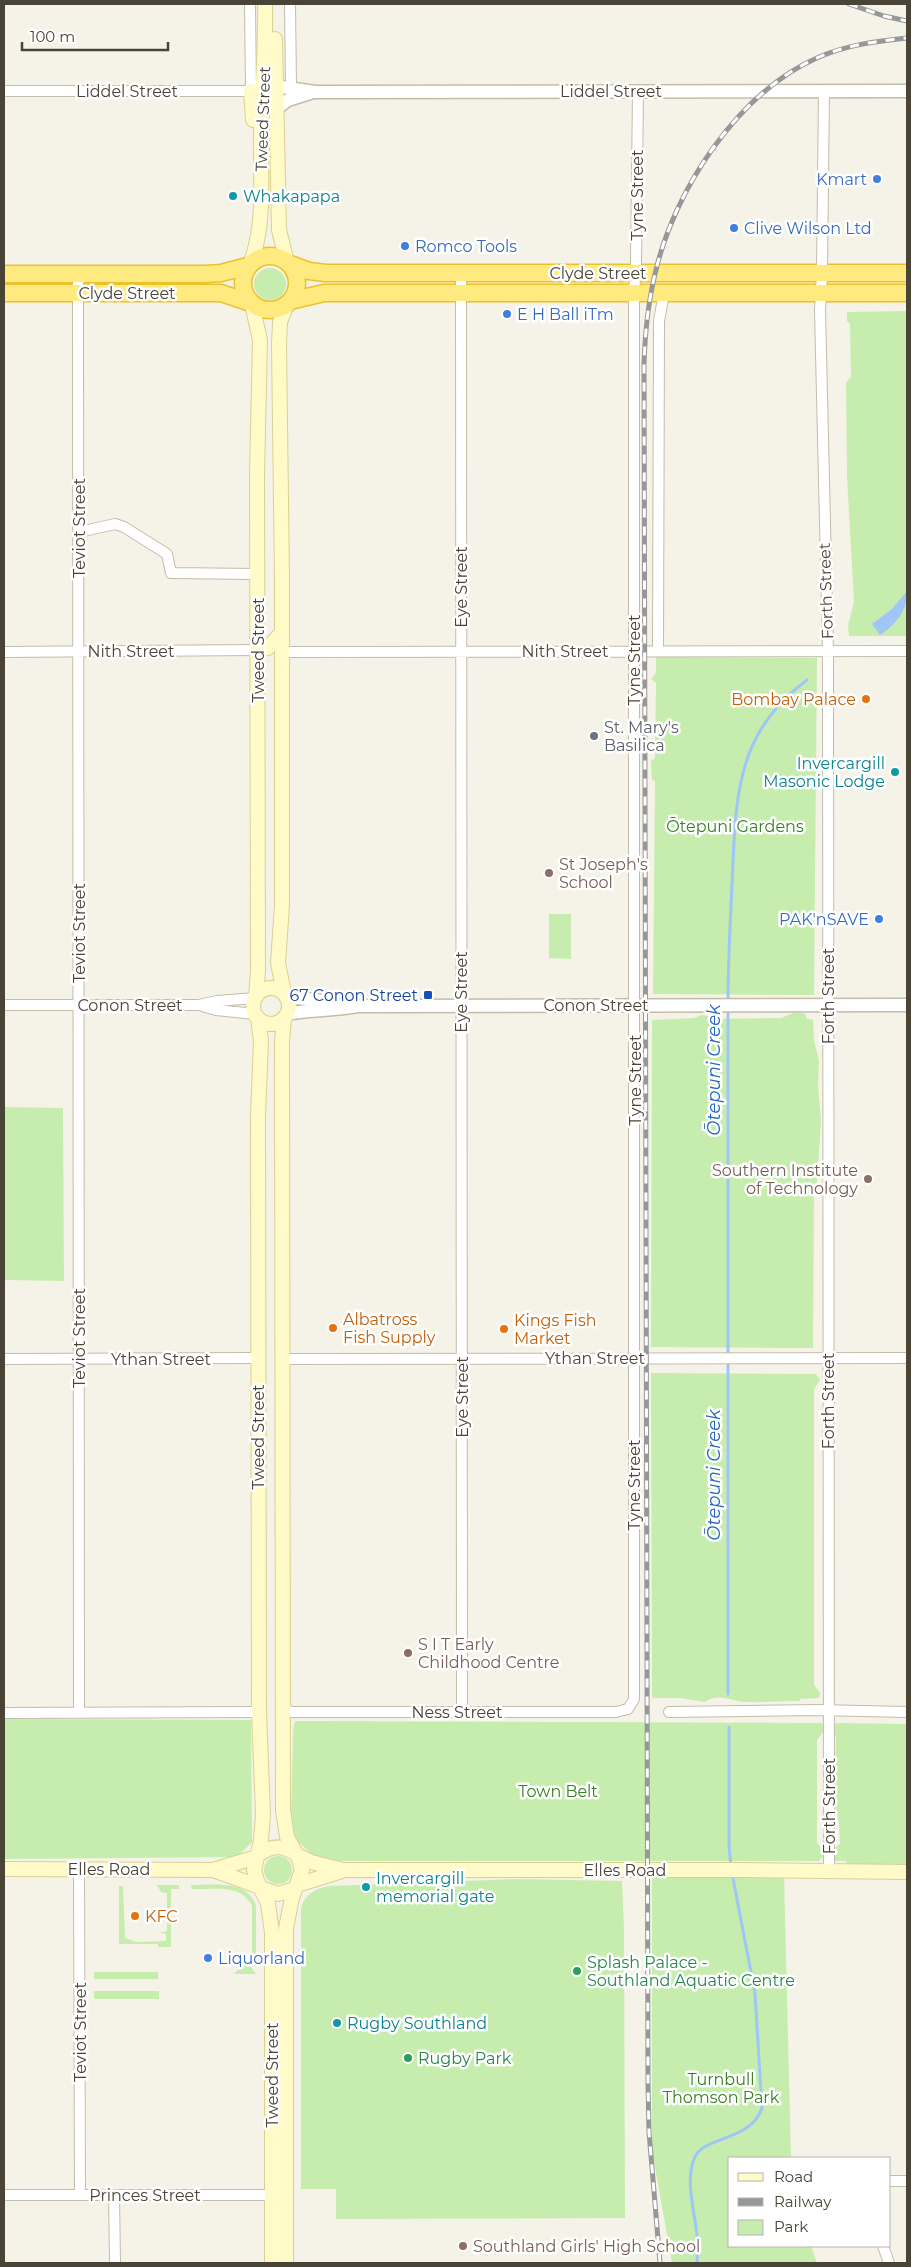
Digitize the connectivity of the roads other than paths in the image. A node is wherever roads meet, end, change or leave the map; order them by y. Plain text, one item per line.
1 (250, 4) edge
2 (265, 4) edge
3 (275, 4) edge
4 (290, 4) edge
5 (270, 29) junction
6 (275, 86) junction
7 (290, 88) junction
8 (4, 91) edge
9 (251, 91) junction
10 (638, 91) junction
11 (824, 91) junction
12 (907, 91) edge
13 (315, 92) junction
14 (276, 109) junction
15 (260, 147) junction
16 (288, 263) junction
17 (250, 264) junction
18 (634, 272) junction
19 (822, 272) junction
20 (461, 273) junction
21 (907, 273) edge
22 (4, 274) edge
23 (78, 274) junction
24 (820, 292) junction
25 (4, 293) edge
26 (78, 293) junction
27 (461, 293) junction
28 (634, 293) junction
29 (664, 293) junction
30 (907, 293) edge
31 (250, 303) junction
32 (289, 303) junction
33 (257, 475) junction
34 (282, 476) junction
35 (79, 532) junction
36 (258, 574) junction
37 (282, 632) junction
38 (258, 650) junction
39 (79, 651) junction
40 (462, 651) junction
41 (634, 651) junction
42 (658, 651) junction
43 (828, 651) junction
44 (907, 651) edge
45 (4, 652) edge
46 (282, 652) junction
47 (258, 671) junction
48 (258, 827) junction
49 (282, 827) junction
50 (285, 995) junction
51 (255, 997) junction
52 (199, 1005) junction
53 (462, 1005) junction
54 (635, 1005) junction
55 (828, 1005) junction
56 (907, 1005) edge
57 (4, 1006) edge
58 (78, 1006) junction
59 (358, 1006) junction
60 (256, 1016) junction
61 (285, 1016) junction
62 (282, 1339) junction
63 (258, 1358) junction
64 (462, 1358) junction
65 (634, 1358) junction
66 (828, 1358) junction
67 (907, 1358) edge
68 (4, 1359) edge
69 (79, 1359) junction
70 (282, 1359) junction
71 (258, 1380) junction
72 (630, 1708) joint
73 (282, 1710) junction
74 (79, 1712) junction
75 (259, 1712) junction
76 (462, 1712) junction
77 (669, 1712) dead end
78 (828, 1712) junction
79 (907, 1712) edge
80 (4, 1713) edge
81 (259, 1729) junction
82 (296, 1854) junction
83 (257, 1856) junction
84 (4, 1869) edge
85 (79, 1869) junction
86 (213, 1870) junction
87 (343, 1870) junction
88 (829, 1872) junction
89 (907, 1872) edge
90 (296, 1887) junction
91 (261, 1888) junction
92 (891, 2181) edge
93 (907, 2181) edge
94 (286, 2194) junction
95 (4, 2195) edge
96 (80, 2195) junction
97 (114, 2195) junction
98 (272, 2195) junction
99 (883, 2247) edge
100 (115, 2263) edge
101 (272, 2263) edge
102 (286, 2263) edge
103 (889, 2263) edge

1 - 9 street
2 - 5 main road, Tweed Street
3 - 5 main road, Tweed Street
4 - 7 street
5 - 6 main road, Tweed Street
5 - 15 main road, Tweed Street
6 - 7 street, Liddel Street
6 - 14 main road, Tweed Street
6 - 15 main road
7 - 13 street, Liddel Street
8 - 9 street, Liddel Street
9 - 15 main road
10 - 11 street, Liddel Street
10 - 13 street, Liddel Street
10 - 18 street, Tyne Street
11 - 12 street, Liddel Street
11 - 19 street, Forth Street
13 - 14 street, Liddel Street
14 - 16 main road, Tweed Street
15 - 17 main road, Tweed Street
16 - 17 highway, Clyde Street
16 - 20 highway, Clyde Street
16 - 32 highway
17 - 23 highway, Clyde Street
17 - 31 highway
18 - 19 highway, Clyde Street
18 - 20 highway, Clyde Street
18 - 28 street, Tyne Street
19 - 21 highway, Clyde Street
19 - 24 street, Forth Street
20 - 27 street, Eye Street
22 - 23 highway, Clyde Street
23 - 26 street, Teviot Street
24 - 29 highway, Clyde Street
24 - 30 highway, Clyde Street
24 - 43 street, Forth Street
25 - 26 highway, Clyde Street
26 - 31 highway, Clyde Street
26 - 35 street, Teviot Street
27 - 28 highway, Clyde Street
27 - 32 highway, Clyde Street
27 - 40 street, Eye Street
28 - 29 highway, Clyde Street
28 - 41 street, Tyne Street
29 - 42 street, Tyne Street
31 - 32 highway, Clyde Street
31 - 33 main road, Tweed Street
32 - 34 main road, Tweed Street
33 - 34 main road
33 - 36 main road, Tweed Street
34 - 37 main road, Tweed Street
35 - 36 street
35 - 39 street, Teviot Street
36 - 38 main road, Tweed Street
37 - 38 main road
37 - 46 main road, Tweed Street
38 - 39 street, Nith Street
38 - 47 main road, Tweed Street
39 - 45 street, Nith Street
39 - 58 street, Teviot Street
40 - 41 street, Nith Street
40 - 46 street, Nith Street
40 - 53 street, Eye Street
41 - 42 street, Nith Street
41 - 54 street, Tyne Street
42 - 43 street, Nith Street
43 - 44 street, Nith Street
43 - 55 street, Forth Street
46 - 47 main road
46 - 49 main road, Tweed Street
47 - 48 main road, Tweed Street
48 - 49 main road
48 - 51 main road, Tweed Street
49 - 50 main road, Tweed Street
50 - 51 main road, Conon Street
50 - 59 street
50 - 61 main road
51 - 52 street, Conon Street
51 - 60 main road
52 - 58 street, Conon Street
52 - 60 street
53 - 54 street, Conon Street
53 - 59 street, Conon Street
53 - 64 street, Eye Street
54 - 55 street, Conon Street
54 - 65 street, Tyne Street
55 - 56 street, Conon Street
55 - 66 street, Forth Street
57 - 58 street, Conon Street
58 - 69 street, Teviot Street
59 - 61 street, Conon Street
60 - 61 main road, Conon Street
60 - 63 main road, Tweed Street
61 - 62 main road, Tweed Street
62 - 63 main road
62 - 70 main road, Tweed Street
63 - 69 street, Ythan Street
63 - 71 main road, Tweed Street
64 - 65 street, Ythan Street
64 - 70 street, Ythan Street
64 - 76 street, Eye Street
65 - 66 street, Ythan Street
65 - 72 street, Tyne Street
66 - 67 street, Ythan Street
66 - 78 street, Forth Street
68 - 69 street, Ythan Street
69 - 74 street, Teviot Street
70 - 71 main road
70 - 73 main road, Tweed Street
71 - 75 main road, Tweed Street
72 - 76 street, Ness Street
73 - 76 street, Ness Street
73 - 81 main road
73 - 82 main road, Tweed Street
74 - 75 street
74 - 80 street
75 - 81 main road, Tweed Street
77 - 78 street
78 - 79 street
78 - 88 street, Forth Street
81 - 83 main road, Tweed Street
82 - 83 main road
82 - 87 main road, Elles Road
82 - 90 main road, Tweed Street
83 - 86 main road, Elles Road
83 - 91 main road, Tweed Street
84 - 85 main road, Elles Road
85 - 86 main road, Elles Road
85 - 96 street, Teviot Street
86 - 91 main road, Elles Road
87 - 88 main road, Elles Road
87 - 90 main road, Elles Road
88 - 89 main road, Elles Road
90 - 91 main road
90 - 94 main road, Tweed Street
91 - 98 main road, Tweed Street
92 - 93 street
94 - 98 street, Princes Street
94 - 102 main road, Tweed Street
95 - 96 street, Princes Street
96 - 97 street, Princes Street
97 - 98 street, Princes Street
97 - 100 street
98 - 101 main road, Tweed Street
99 - 103 street

